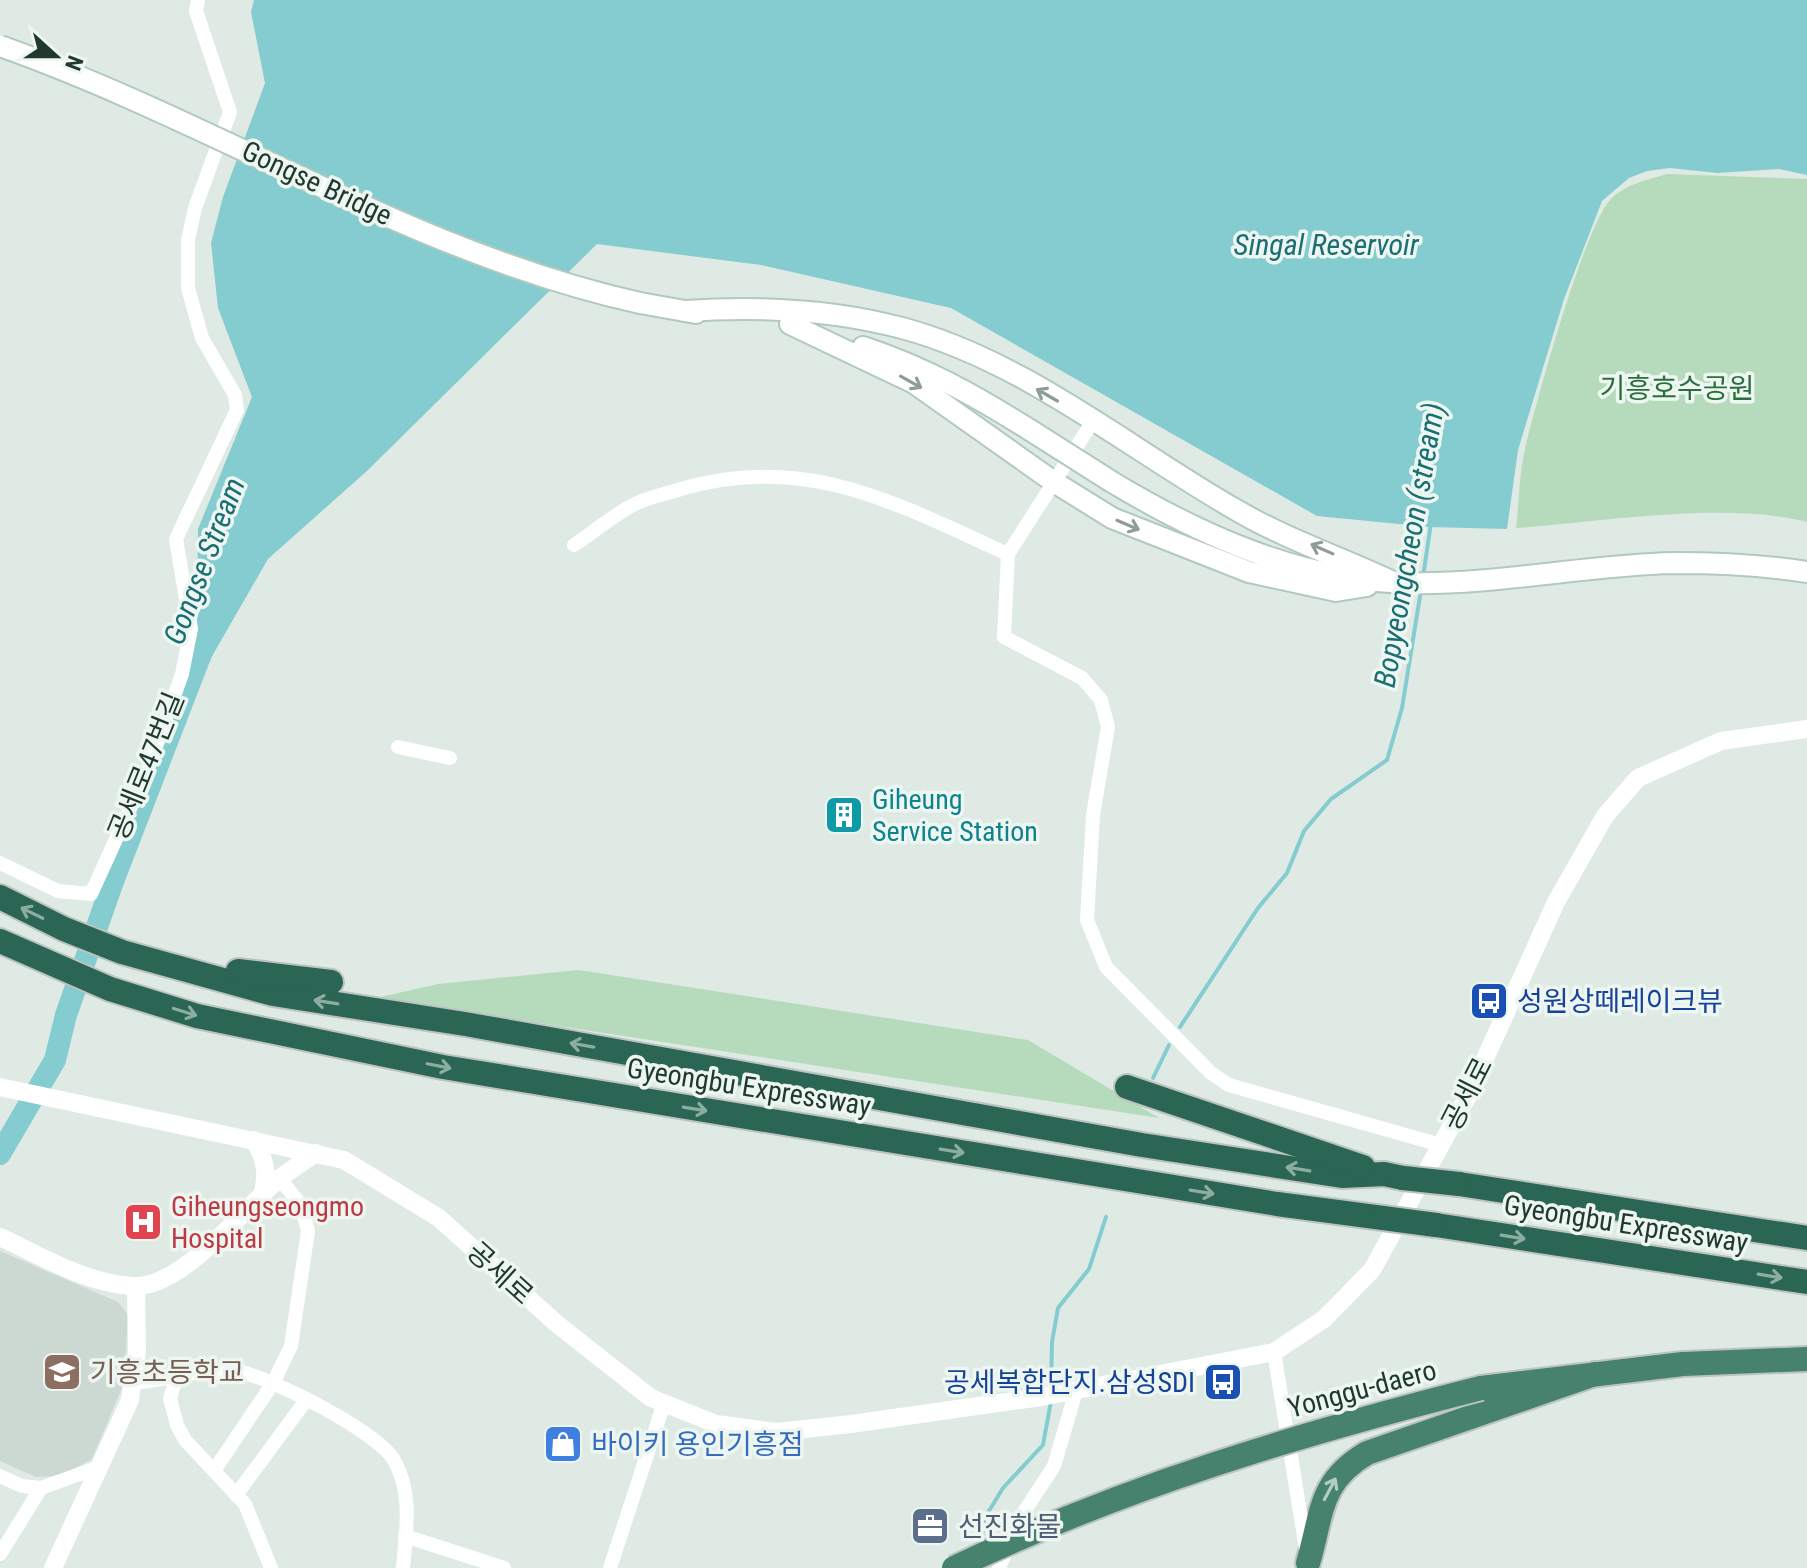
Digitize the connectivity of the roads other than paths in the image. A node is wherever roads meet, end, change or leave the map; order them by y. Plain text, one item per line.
1 (198, 0) edge
2 (0, 46) edge
3 (685, 311) junction
4 (790, 324) junction
5 (1093, 421) junction
6 (1054, 482) junction
7 (574, 545) dead end
8 (1008, 554) junction
9 (1807, 572) edge
10 (1399, 582) junction
11 (1807, 729) edge
12 (398, 747) dead end
13 (450, 758) dead end
14 (0, 863) edge
15 (0, 897) edge
16 (0, 941) edge
17 (150, 961) junction
18 (331, 982) dead end
19 (1131, 1083) dead end
20 (0, 1087) edge
21 (254, 1140) junction
22 (1441, 1145) junction
23 (316, 1153) junction
24 (1394, 1176) junction
25 (280, 1179) junction
26 (262, 1196) junction
27 (0, 1237) edge
28 (1807, 1238) edge
29 (1807, 1282) edge
30 (136, 1286) junction
31 (1274, 1352) junction
32 (1807, 1359) edge
33 (1595, 1374) junction
34 (176, 1379) junction
35 (132, 1383) junction
36 (273, 1383) junction
37 (1072, 1391) junction
38 (307, 1399) junction
39 (663, 1406) junction
40 (99, 1467) junction
41 (215, 1469) junction
42 (0, 1476) edge
43 (41, 1488) junction
44 (236, 1495) junction
45 (405, 1536) junction
46 (0, 1554) edge
47 (1308, 1566) edge
48 (53, 1568) edge
49 (271, 1568) edge
50 (403, 1568) edge
51 (504, 1568) edge
52 (610, 1568) edge
53 (954, 1568) edge
54 (999, 1568) edge

1 - 14 street, 공세로47번길
2 - 3 main road, Gongse Bridge, bridge
3 - 4 main road
5 -> 3 main road
4 -> 6 main road
4 - 10 main road, bridge
5 - 6 street
10 -> 5 main road
6 - 8 street
6 -> 10 main road
7 - 8 street
8 - 22 street
9 - 10 main road
11 - 22 street, 공세로
12 - 13 street
17 -> 15 highway, Gyeongbu Expressway
16 -> 29 highway, Gyeongbu Expressway, bridge
17 - 18 highway
24 -> 17 highway, Gyeongbu Expressway
19 - 24 highway
20 - 21 street, 공세로
21 - 23 street, 공세로
21 - 26 street
22 - 31 street, 공세로
23 - 25 street
23 - 39 street, 공세로
24 - 28 highway, Gyeongbu Expressway, bridge
25 - 26 street
25 - 36 street
26 - 30 street
27 - 30 street
30 - 35 street
31 - 37 street, 공세로
31 - 47 street
32 - 33 highway, Yonggu-daero
47 -> 33 highway
33 - 53 highway, Yonggu-daero, bridge
34 - 35 street
34 - 36 street
34 - 41 street
35 - 40 street
36 - 38 street
36 - 41 street
37 - 39 street, 공세로
37 - 54 street
38 - 44 street
38 - 45 street
39 - 52 street
40 - 43 street
40 - 48 street
41 - 44 street
42 - 43 street
43 - 46 street
44 - 49 street
45 - 50 street
45 - 51 street

